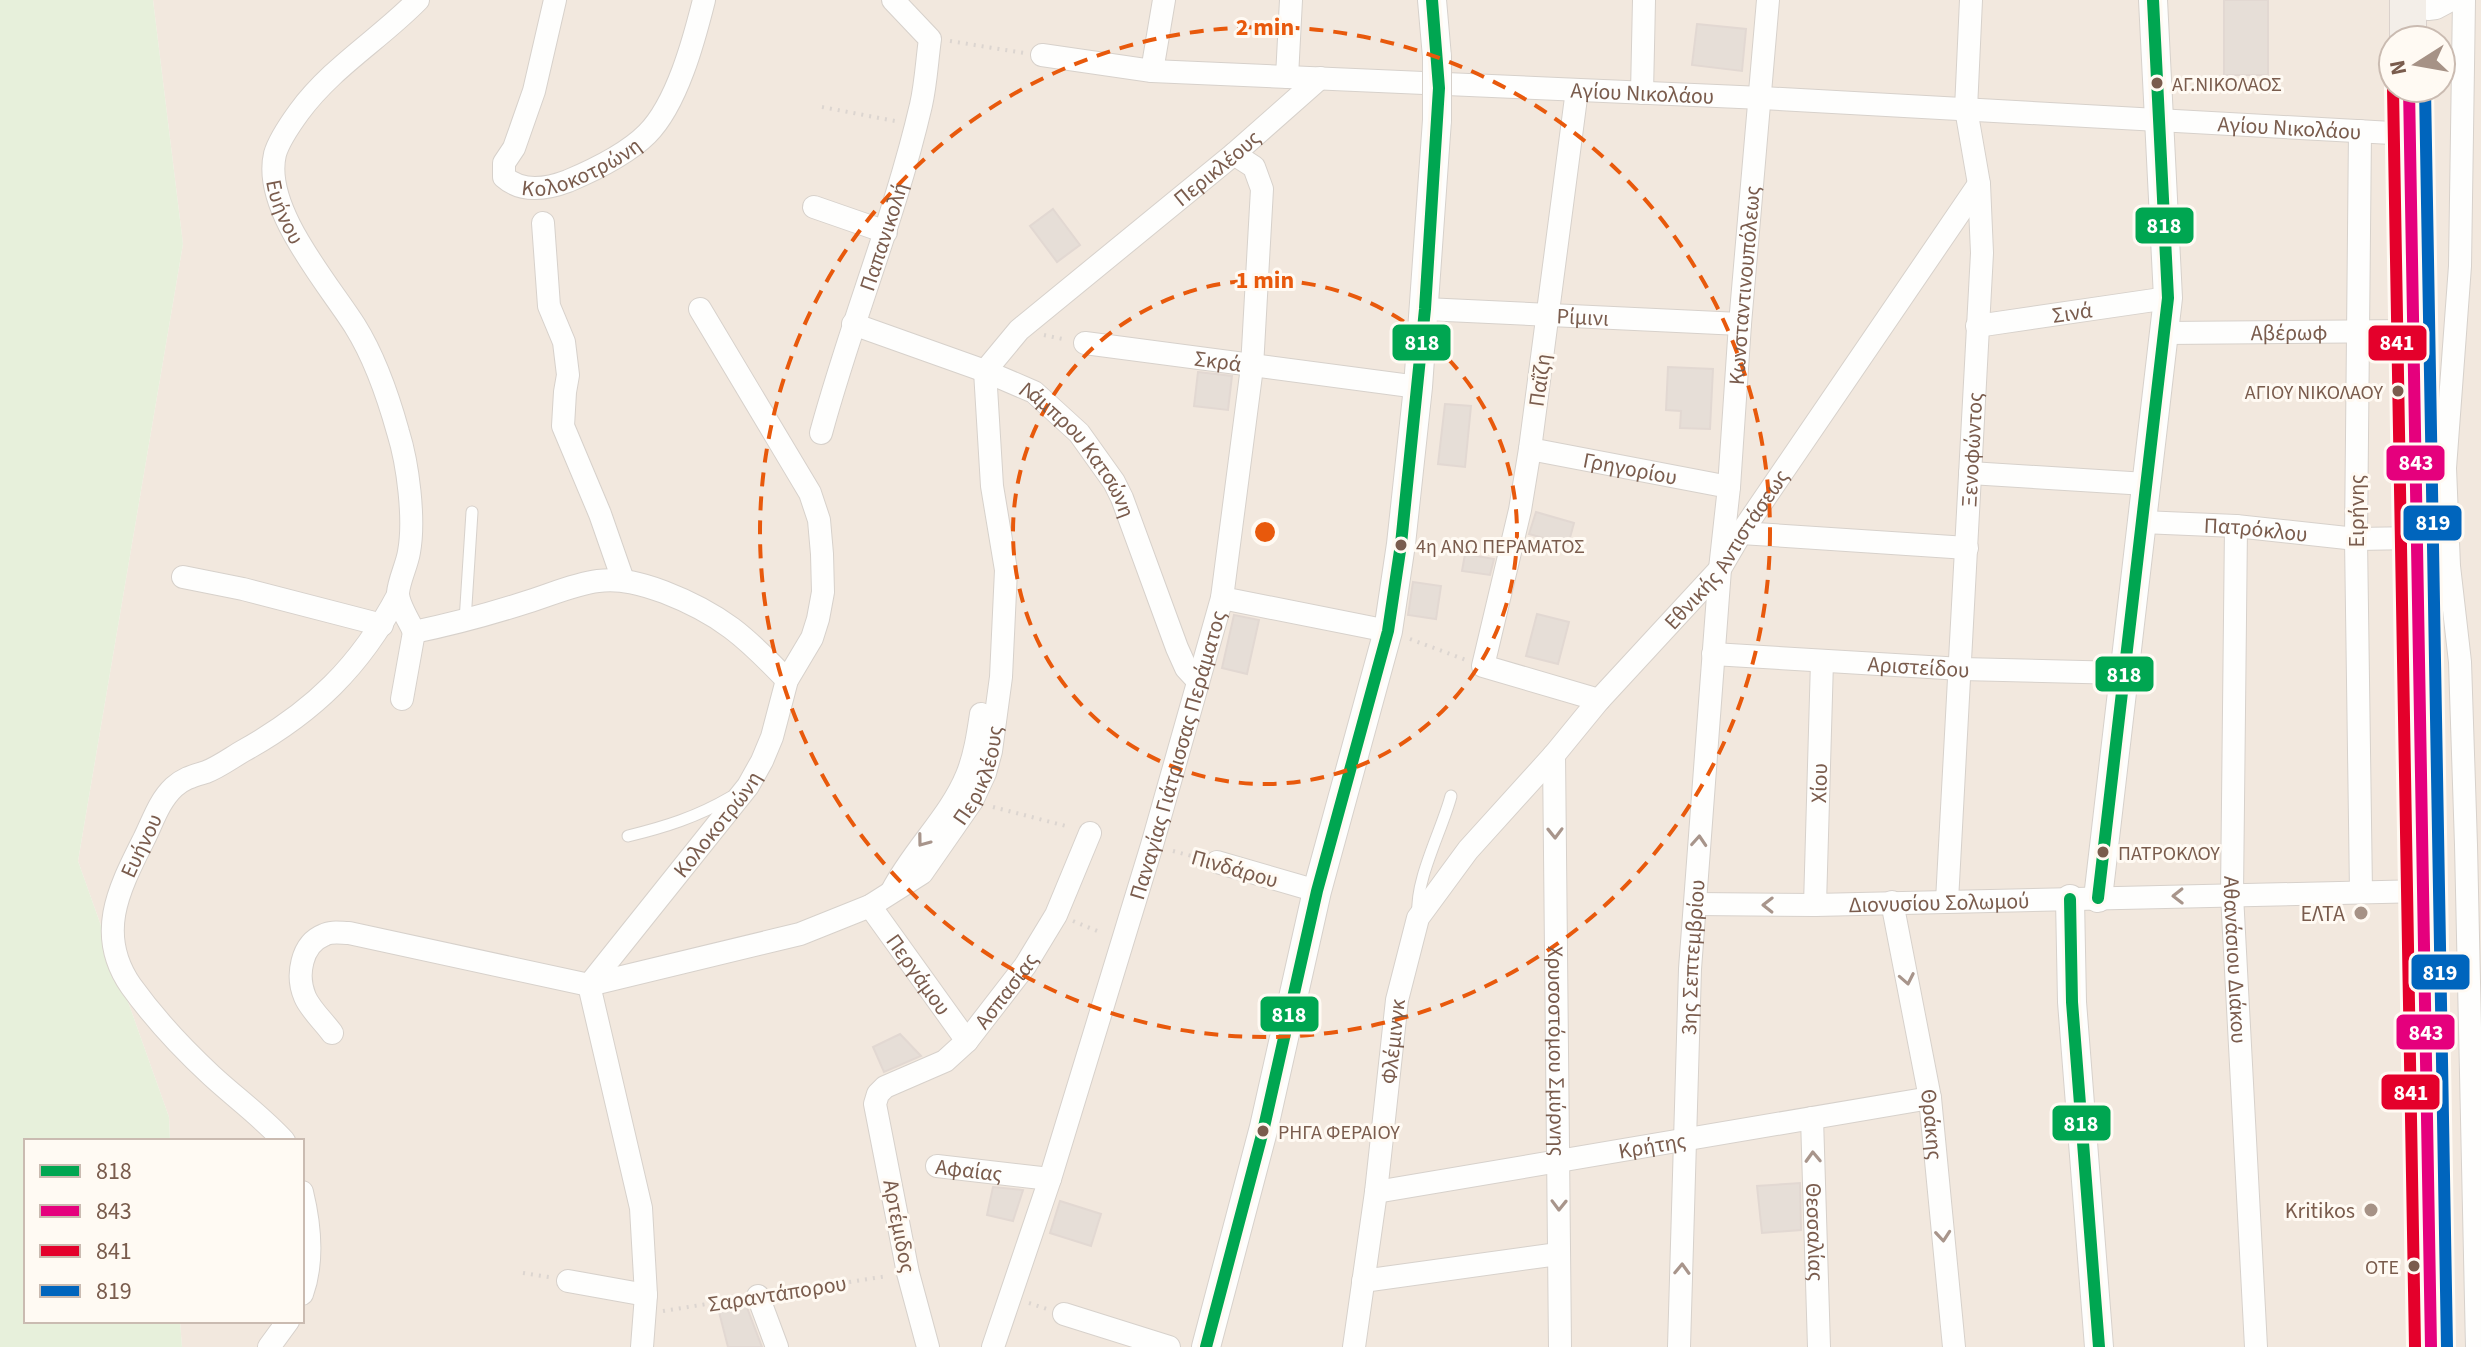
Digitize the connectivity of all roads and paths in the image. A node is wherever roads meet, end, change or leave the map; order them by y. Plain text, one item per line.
1 (418, 0) edge
2 (555, 0) edge
3 (704, 0) edge
4 (1164, 0) edge
5 (1291, 0) edge
6 (1432, 0) edge
7 (1644, 0) edge
8 (1768, 0) edge
9 (1971, 0) edge
10 (2153, 0) edge
11 (2408, 0) edge
12 (2422, 0) edge
13 (2451, 0) edge
14 (2463, 0) edge
15 (893, 1) edge
16 (2481, 2) edge
17 (2408, 24) edge
18 (930, 39) junction
19 (1042, 55) joint
20 (1152, 71) junction
21 (1287, 77) junction
22 (1320, 78) junction
23 (1577, 90) junction
24 (1642, 93) junction
25 (1762, 98) junction
26 (2409, 104) edge
27 (822, 107) dead end
28 (1966, 109) junction
29 (2158, 120) junction
30 (916, 125) junction
31 (2360, 131) junction
32 (2410, 134) junction
33 (1234, 154) junction
34 (1979, 184) junction
35 (814, 207) dead end
36 (543, 223) dead end
37 (886, 232) junction
38 (2168, 298) junction
39 (700, 309) dead end
40 (1425, 309) junction
41 (1548, 317) junction
42 (853, 324) junction
43 (1740, 324) junction
44 (1977, 326) junction
45 (1019, 330) junction
46 (2358, 330) junction
47 (2413, 331) junction
48 (2165, 333) junction
49 (1085, 343) joint
50 (1252, 367) junction
51 (985, 371) junction
52 (1418, 387) junction
53 (821, 433) dead end
54 (1530, 449) junction
55 (1970, 473) junction
56 (2146, 484) junction
57 (1729, 487) junction
58 (472, 512) dead end
59 (2142, 522) junction
60 (2236, 526) junction
61 (997, 527) junction
62 (1741, 533) junction
63 (2417, 538) junction
64 (2356, 539) junction
65 (1967, 548) junction
66 (1720, 569) junction
67 (183, 577) dead end
68 (623, 580) junction
69 (398, 595) junction
70 (1222, 598) junction
71 (465, 622) junction
72 (382, 625) junction
73 (1388, 631) junction
74 (414, 632) junction
75 (1713, 654) junction
76 (1822, 661) junction
77 (1483, 666) junction
78 (1962, 669) junction
79 (2123, 673) junction
80 (787, 680) junction
81 (1198, 681) junction
82 (402, 699) dead end
83 (1599, 700) junction
84 (1554, 755) junction
85 (748, 786) junction
86 (1451, 796) dead end
87 (972, 801) junction
88 (1090, 833) joint
89 (628, 836) dead end
90 (1152, 845) junction
91 (1217, 862) joint
92 (1439, 887) joint
93 (1317, 891) junction
94 (2424, 891) junction
95 (892, 892) junction
96 (2361, 892) junction
97 (2232, 895) junction
98 (2084, 899) junction
99 (1947, 901) junction
100 (1892, 902) junction
101 (1695, 904) junction
102 (1815, 905) junction
103 (870, 906) junction
104 (1056, 915) junction
105 (1418, 918) junction
106 (1123, 941) junction
107 (2474, 959) edge
108 (589, 985) junction
109 (332, 1033) dead end
110 (967, 1041) junction
111 (1930, 1098) junction
112 (875, 1104) joint
113 (1812, 1118) junction
114 (282, 1139) edge
115 (1686, 1140) junction
116 (1559, 1161) junction
117 (937, 1166) dead end
118 (1050, 1179) junction
119 (1376, 1192) junction
120 (2477, 1199) edge
121 (304, 1200) edge
122 (1558, 1254) junction
123 (908, 1273) junction
124 (568, 1281) dead end
125 (1363, 1281) junction
126 (304, 1287) edge
127 (758, 1296) junction
128 (1011, 1298) junction
129 (646, 1304) junction
130 (1064, 1314) joint
131 (288, 1323) edge
132 (290, 1323) edge
133 (269, 1347) edge
134 (285, 1347) edge
135 (642, 1347) edge
136 (777, 1347) edge
137 (928, 1347) edge
138 (993, 1347) edge
139 (1169, 1347) edge
140 (1206, 1347) edge
141 (1354, 1347) edge
142 (1560, 1347) edge
143 (1679, 1347) edge
144 (1819, 1347) edge
145 (1954, 1347) edge
146 (2099, 1347) edge
147 (2256, 1347) edge
148 (2431, 1347) edge
149 (2477, 1347) edge

1 - 69 street, Ευήνου
2 - 3 street, Κολοκοτρώνη
4 - 20 street
5 - 21 street
6 - 40 street, bridge
7 - 24 street
8 - 25 street, Κωνσταντινουπόλεως
9 - 28 street, Ξενοφώντος
10 - 29 street
11 - 17 main road
12 - 13 street
14 - 16 street
14 - 107 street
15 - 18 street
18 - 19 path
18 - 30 street, Παπανικολή
19 - 20 street, Αγίου Νικολάου
20 - 21 street, Αγίου Νικολάου
21 - 22 street, Αγίου Νικολάου
22 - 23 street, Αγίου Νικολάου
22 - 33 street, Περικλέους
23 - 24 street, Αγίου Νικολάου
23 - 41 street, Παΐζη
24 - 25 street, Αγίου Νικολάου
25 - 28 street, Αγίου Νικολάου
25 - 43 street, Κωνσταντινουπόλεως
26 - 32 main road
27 - 30 path
28 - 29 street, Αγίου Νικολάου
28 - 34 street, Ξενοφώντος
29 - 31 street, Αγίου Νικολάου
29 - 38 street
30 - 37 street, Παπανικολή
31 - 32 street, Αγίου Νικολάου
31 - 46 street, Ειρήνης
32 - 47 main road
33 - 45 street, Περικλέους
33 - 50 street, Παναγίας Γιάτρισσας Περάματος
34 - 44 street, Ξενοφώντος
34 - 62 street, Εθνικής Αντιστάσεως
35 - 37 street
36 - 68 street
37 - 42 street, Παπανικολή
38 - 44 street, Σινά
38 - 48 street
39 - 80 street, Κολοκοτρώνη
40 - 41 street, Ρίμινι
40 - 52 street
41 - 43 street, Ρίμινι
41 - 54 street, Παΐζη
42 - 51 street, Λάμπρου Κατσώνη
42 - 53 street, Παπανικολή
43 - 57 street, Κωνσταντινουπόλεως
44 - 55 street, Ξενοφώντος
45 - 49 path
45 - 51 street, Περικλέους
46 - 47 street, Αβέρωφ
46 - 48 street, Αβέρωφ
46 - 64 street, Ειρήνης
47 - 63 main road
48 - 56 street
49 - 50 street, Σκρά
50 - 52 street, Σκρά
50 - 70 street, Παναγίας Γιάτρισσας Περάματος
51 - 61 street, Περικλέους
51 - 81 street, Λάμπρου Κατσώνη
52 - 73 street
54 - 57 street, Γρηγορίου
54 - 77 street, Παΐζη
55 - 56 street
55 - 65 street, Ξενοφώντος
56 - 59 street
57 - 66 street, Κωνσταντινουπόλεως
58 - 71 lane
59 - 60 street, Πατρόκλου
59 - 79 street
60 - 64 street, Πατρόκλου
60 - 97 street, Αθανάσιου Διάκου
61 - 87 street, Περικλέους
61 -> 95 street
62 - 65 street
62 - 66 street, Εθνικής Αντιστάσεως
63 - 64 street, Πατρόκλου
63 - 94 main road
64 - 96 street, Ειρήνης
65 - 78 street, Ξενοφώντος
66 - 75 street, 3ης Σεπτεμβρίου
66 - 83 street, Εθνικής Αντιστάσεως
67 - 72 street
68 - 71 street
68 - 80 street
69 - 72 street, Ευήνου
69 - 74 street
70 - 73 street
70 - 81 street, Παναγίας Γιάτρισσας Περάματος
71 - 74 street
72 - 114 street, Ευήνου
73 - 77 path
73 - 93 street
74 - 82 street
75 - 76 street, Αριστείδου
101 -> 75 street, 3ης Σεπτεμβρίου
76 - 78 street, Αριστείδου
76 - 102 street, Χίου
77 - 83 street
78 - 79 street, Αριστείδου
78 - 99 street, Ξενοφώντος
79 - 98 street
80 - 85 street, Κολοκοτρώνη
81 - 90 street, Παναγίας Γιάτρισσας Περάματος
83 - 84 street, Εθνικής Αντιστάσεως
84 - 92 street, Εθνικής Αντιστάσεως
84 -> 116 street, Χρυσοστόμου Σμύρνης
85 - 89 lane
85 - 108 street, Κολοκοτρώνη
86 - 105 lane
87 - 88 path
87 - 95 street, Περικλέους
88 - 104 street, Ασπασίας
90 - 91 path, Πινδάρου
90 - 106 street, Παναγίας Γιάτρισσας Περάματος
91 - 93 street, Πινδάρου
92 - 105 street, Φλέμινγκ
93 - 140 street
94 - 96 street, Διονυσίου Σολωμού
94 - 148 main road
95 - 103 street, Περικλέους
96 - 97 street, Διονυσίου Σολωμού
97 -> 98 street, Διονυσίου Σολωμού
97 - 147 street, Αθανάσιου Διάκου
98 - 99 street, Διονυσίου Σολωμού
98 - 146 street
99 - 100 street, Διονυσίου Σολωμού
100 - 102 street, Διονυσίου Σολωμού
100 -> 111 street, Θράκης
102 -> 101 street, Διονυσίου Σολωμού
101 - 115 street, 3ης Σεπτεμβρίου
103 - 108 street, Περικλέους
103 - 110 street, Περγάμου
104 - 106 path
104 - 110 street, Ασπασίας
105 - 119 street, Φλέμινγκ
106 - 118 street, Παναγίας Γιάτρισσας Περάματος
107 - 120 street
108 - 109 street, Περικλέους
108 - 129 street
110 - 112 street, Ασπασίας
111 - 113 street, Κρήτης
111 -> 145 street, Θράκης
112 - 123 street, Αρτέμιδος
113 - 115 street, Κρήτης
144 -> 113 street, Θεσσαλίας
115 - 116 street, Κρήτης
143 -> 115 street, 3ης Σεπτεμβρίου
116 - 119 street, Κρήτης
116 -> 122 street, Χρυσοστόμου Σμύρνης
117 - 118 street, Αφαίας
118 - 128 street, Παναγίας Γιάτρισσας Περάματος
119 - 125 street, Φλέμινγκ
120 - 149 street
121 - 126 street
122 - 125 street
122 - 142 street, Χρυσοστόμου Σμύρνης
123 - 127 path, Σαραντάπορου
123 - 137 street, Αρτέμιδος
124 - 129 street
125 - 141 street, Φλέμινγκ
127 - 129 path, Σαραντάπορου
127 - 136 street
128 - 130 path
128 - 138 street, Παναγίας Γιάτρισσας Περάματος
129 - 135 street
130 - 139 street
131 - 133 street
132 - 134 street

